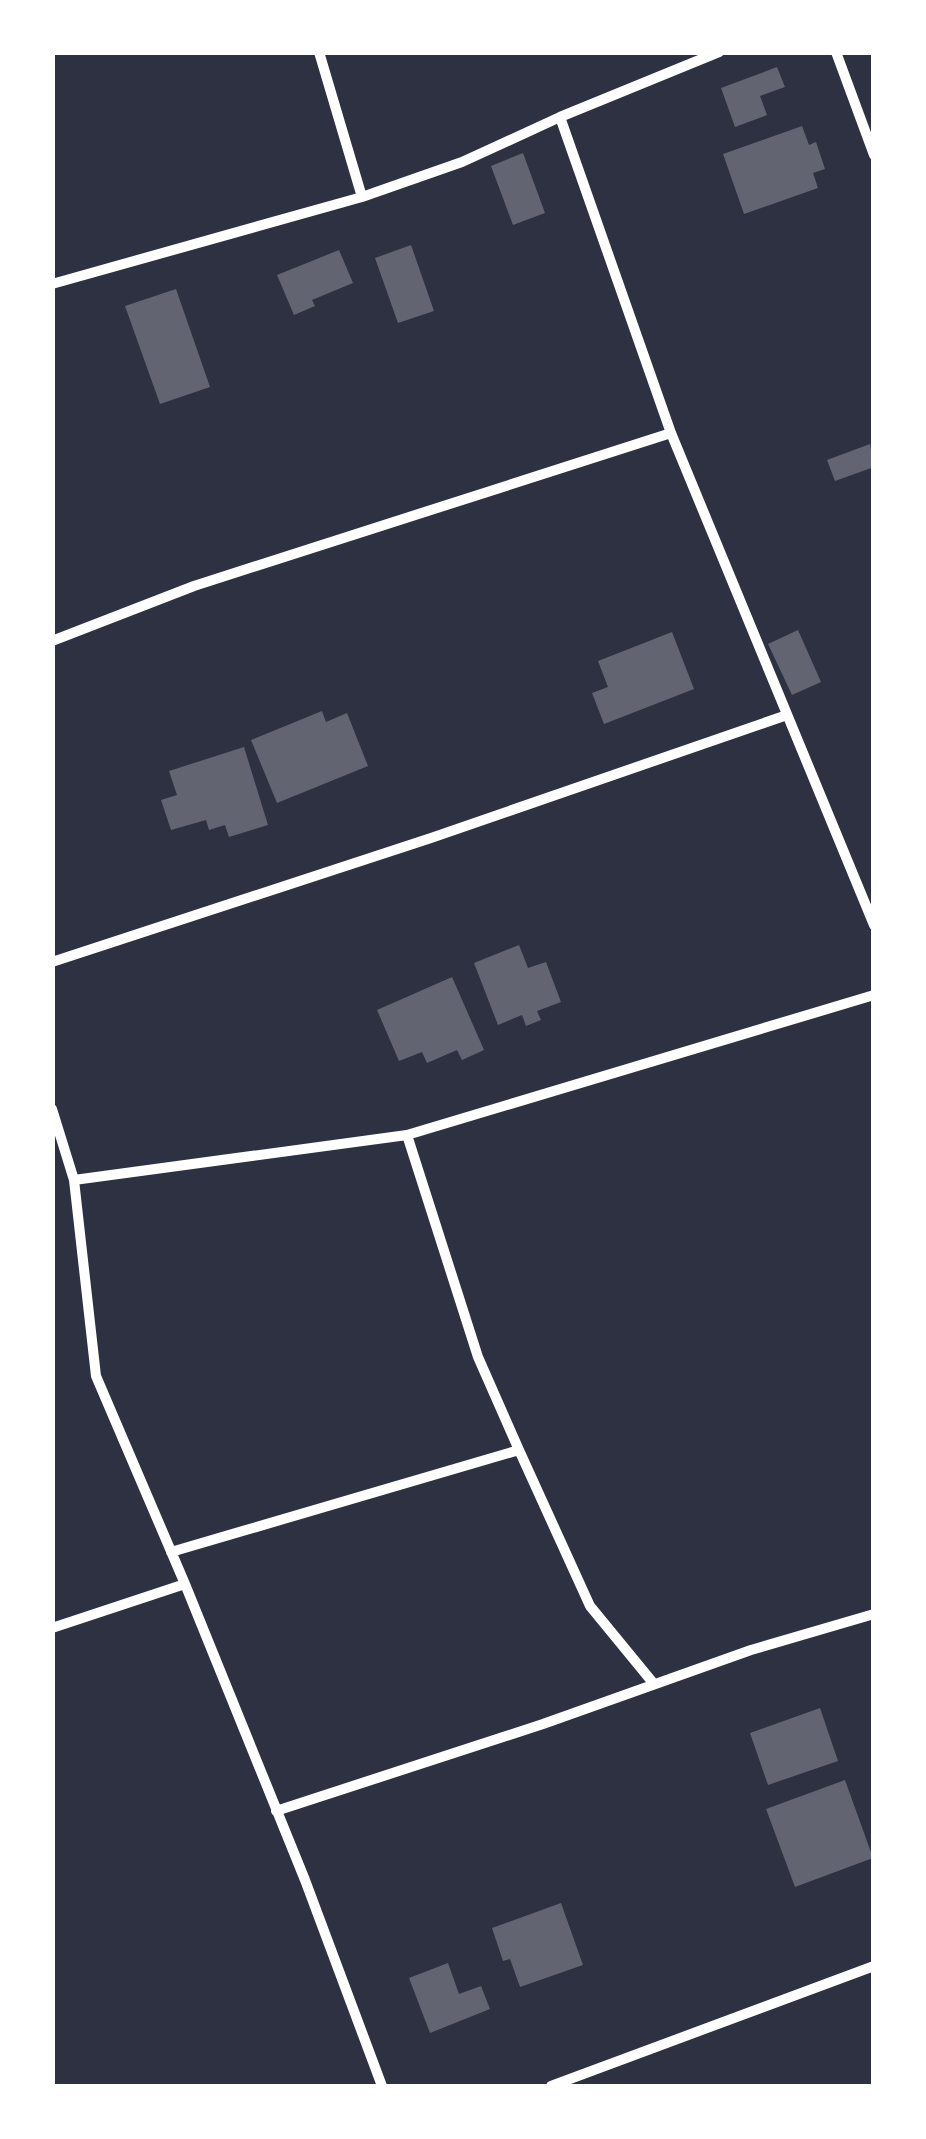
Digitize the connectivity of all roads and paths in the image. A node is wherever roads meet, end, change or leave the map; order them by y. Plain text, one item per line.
1 (319, 52) edge
2 (719, 52) edge
3 (836, 52) edge
4 (560, 118) junction
5 (874, 155) edge
6 (362, 196) junction
7 (52, 284) edge
8 (672, 434) junction
9 (52, 641) edge
10 (787, 715) junction
11 (874, 925) edge
12 (52, 962) edge
13 (874, 995) edge
14 (52, 1109) edge
15 (407, 1135) junction
16 (74, 1180) junction
17 (520, 1450) junction
18 (171, 1552) junction
19 (185, 1584) junction
20 (874, 1614) edge
21 (52, 1628) edge
22 (654, 1684) junction
23 (276, 1811) junction
24 (874, 1966) edge
25 (382, 2086) edge
26 (550, 2086) edge

1 - 6 street
2 - 4 street
3 - 5 street
4 - 6 street
4 - 8 street
6 - 7 street
8 - 9 street
8 - 10 street
10 - 11 street
10 - 12 street
13 - 15 street
14 - 16 street
15 - 16 street
15 - 17 street
16 - 18 street
17 - 18 street
17 - 22 street
18 - 19 street
19 - 21 street
19 - 23 street
20 - 22 street
22 - 23 street
23 - 25 street
24 - 26 street

